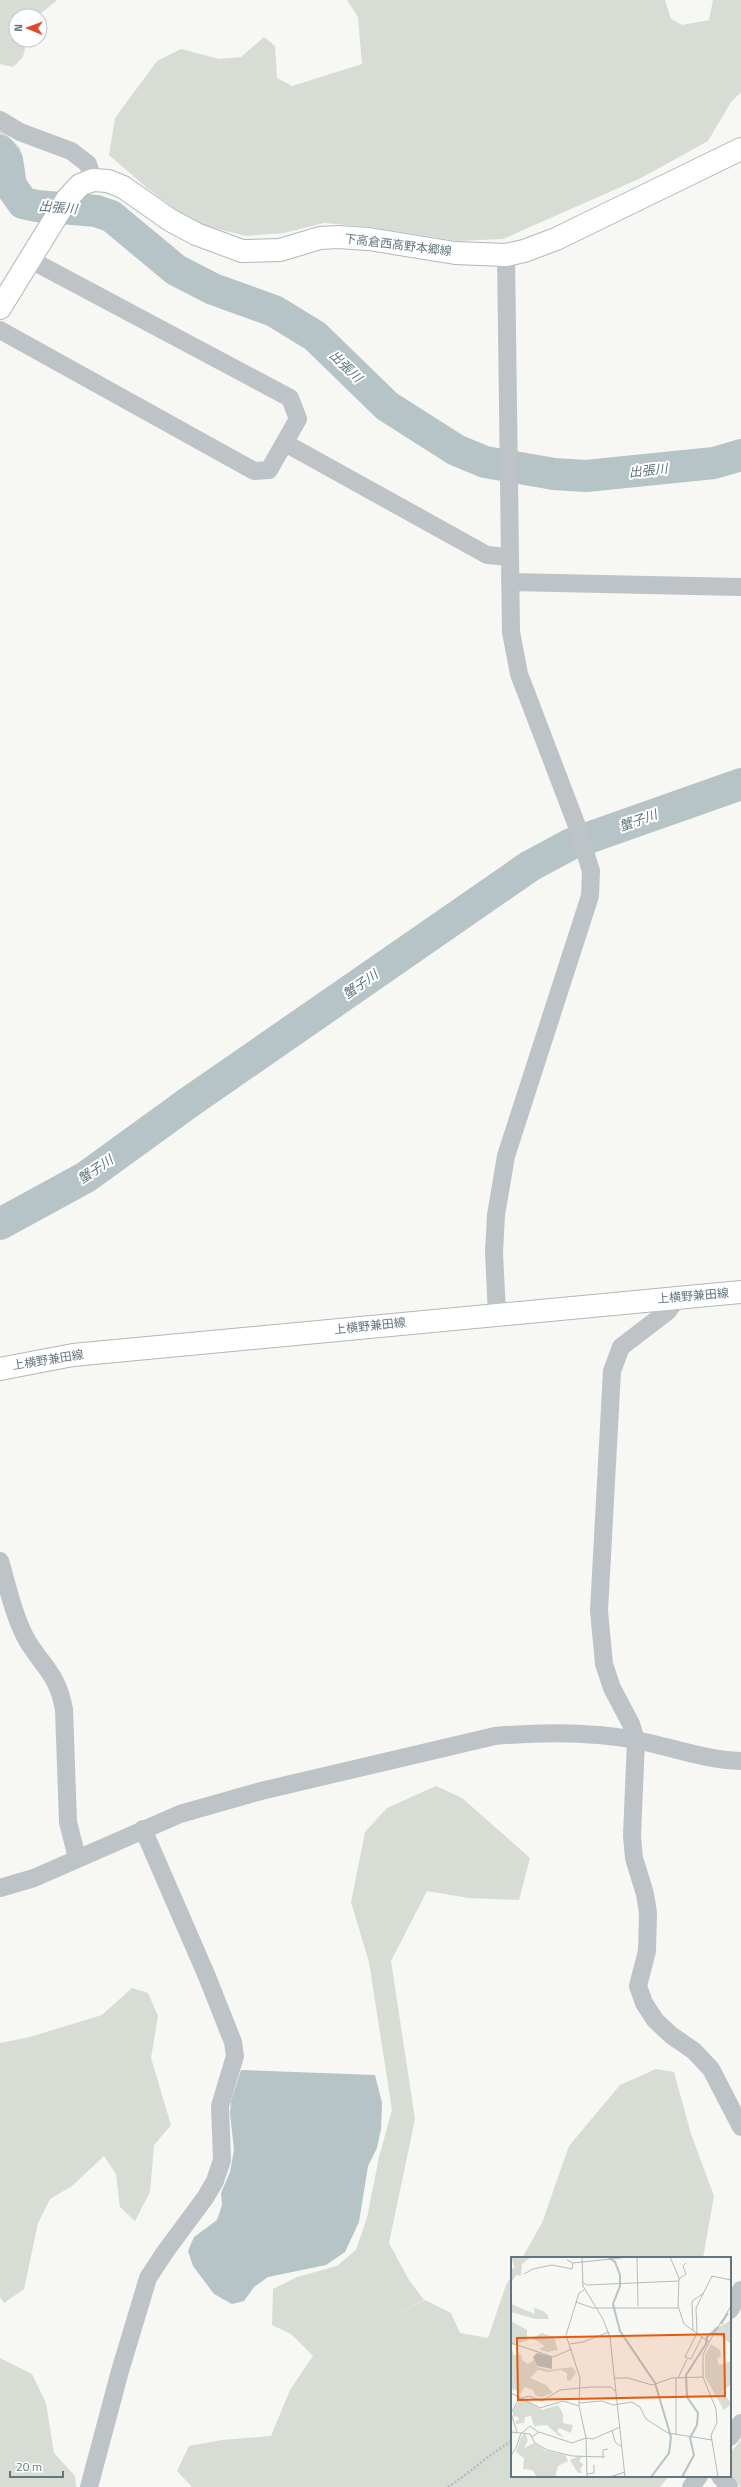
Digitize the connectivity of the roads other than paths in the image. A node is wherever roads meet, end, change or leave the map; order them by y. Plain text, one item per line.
1 (0, 120) edge
2 (741, 149) edge
3 (93, 180) junction
4 (506, 255) junction
5 (31, 260) junction
6 (0, 308) edge
7 (0, 330) edge
8 (285, 443) junction
9 (509, 557) junction
10 (510, 582) junction
11 (741, 587) edge
12 (741, 1292) edge
13 (678, 1297) junction
14 (497, 1314) junction
15 (0, 1369) edge
16 (0, 1561) edge
17 (636, 1740) junction
18 (741, 1761) edge
19 (143, 1829) junction
20 (77, 1858) junction
21 (0, 1888) edge
22 (741, 2127) edge
23 (741, 2290) edge
24 (731, 2308) edge
25 (741, 2423) edge
26 (731, 2436) edge
27 (698, 2477) edge
28 (721, 2477) edge
29 (89, 2487) edge
30 (691, 2487) edge
31 (730, 2487) edge

1 - 3 street
2 - 4 main road, 下高倉西高野本郷線
3 - 4 main road, 下高倉西高野本郷線
3 - 5 main road
4 - 9 street
5 - 6 main road
5 - 8 street
7 - 8 street
8 - 9 street
9 - 10 street
10 - 11 street
10 - 14 street
12 - 13 main road, 上横野兼田線
13 - 14 main road, 上横野兼田線
13 - 17 street
14 - 15 main road, 上横野兼田線
16 - 20 street
17 - 18 street
17 - 19 street
17 - 22 street
19 - 20 street
19 - 29 street
20 - 21 street
23 - 24 street
25 - 26 street
27 - 30 street
28 - 31 street

